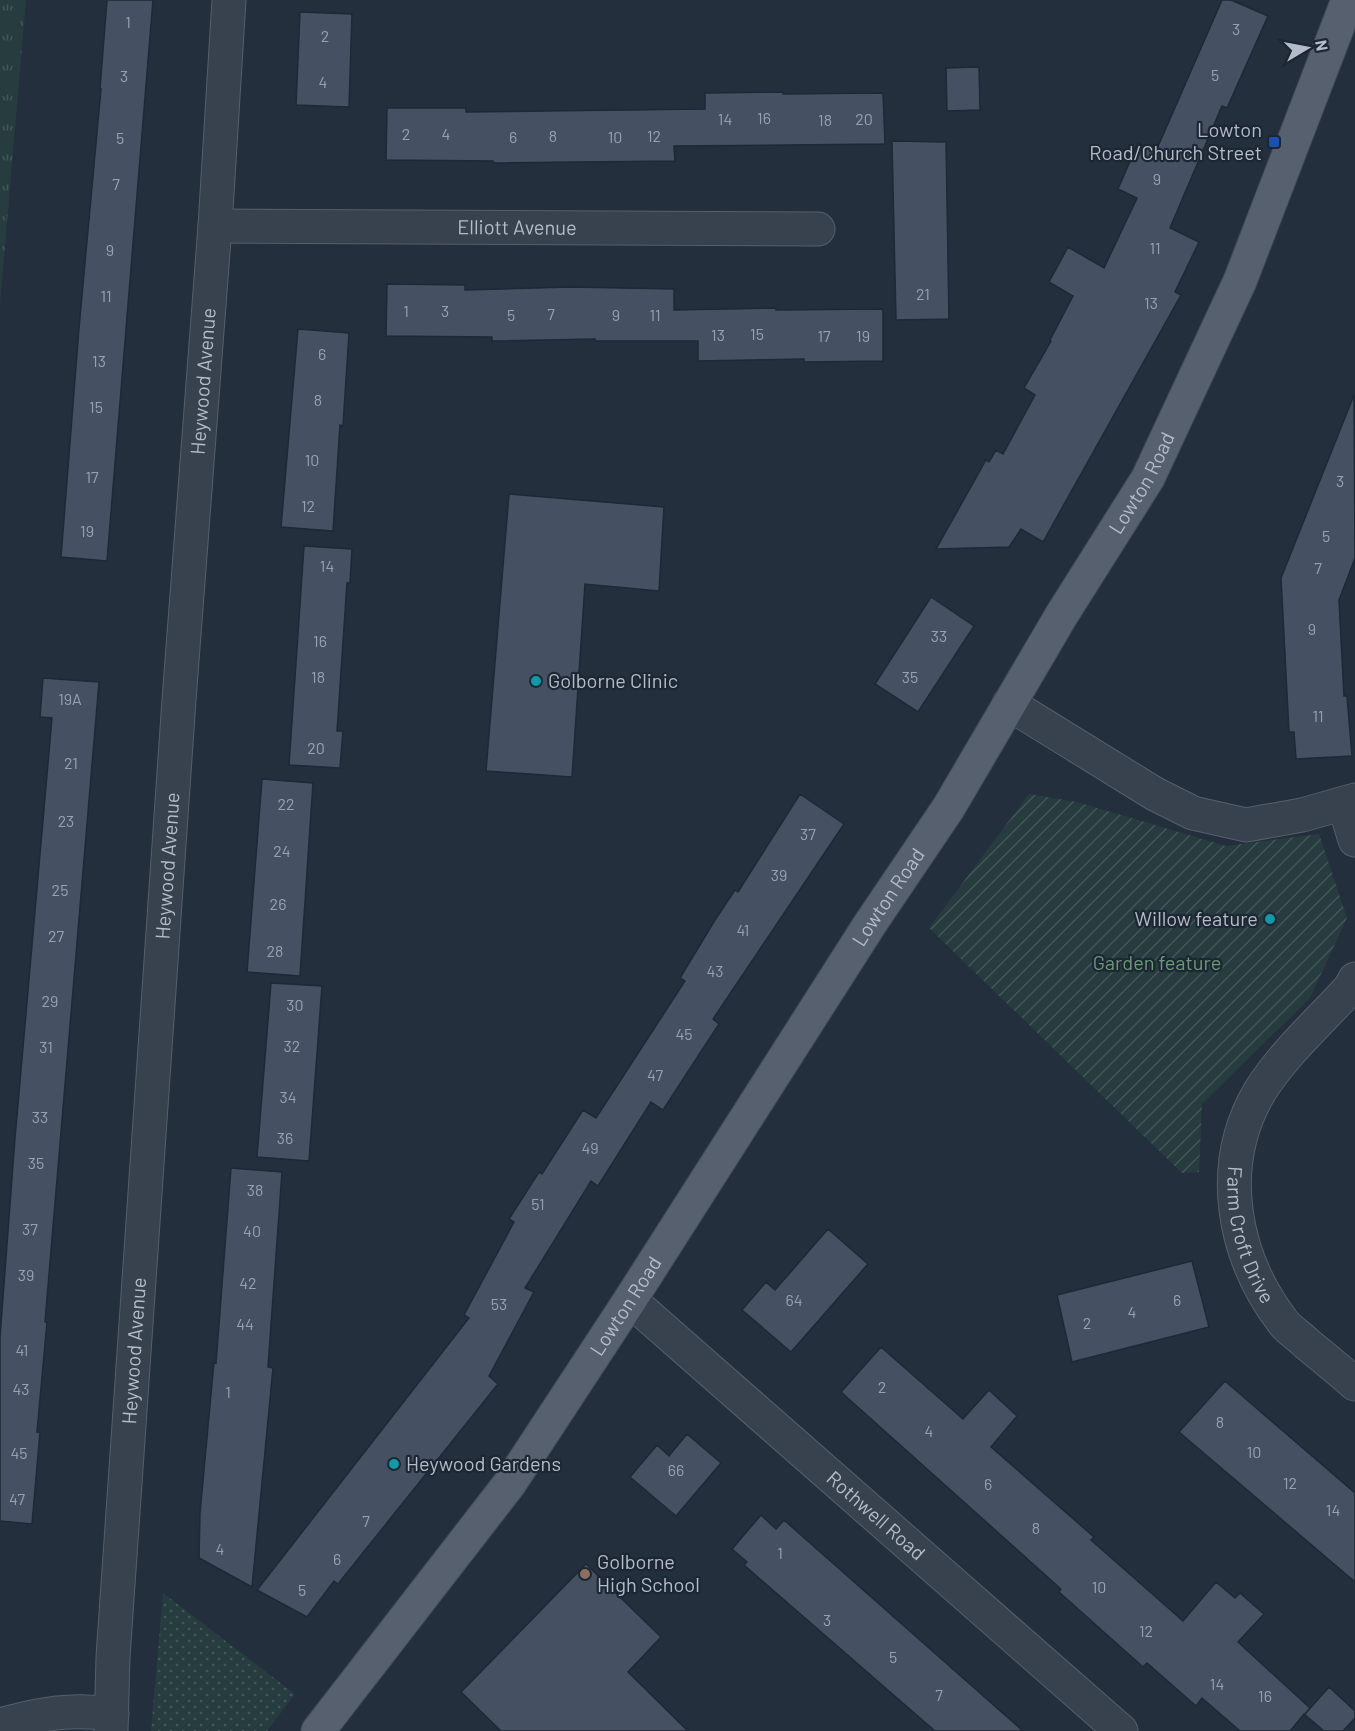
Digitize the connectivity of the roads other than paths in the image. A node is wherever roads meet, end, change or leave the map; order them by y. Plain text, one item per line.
1 (229, 0) edge
2 (1348, 0) edge
3 (215, 226) junction
4 (818, 228) dead end
5 (1009, 704) junction
6 (1350, 802) edge
7 (1355, 840) edge
8 (1355, 979) edge
9 (630, 1299) junction
10 (1355, 1384) edge
11 (111, 1722) edge
12 (0, 1725) edge
13 (318, 1731) edge
14 (1121, 1731) edge

1 - 3 street, Heywood Avenue
2 - 5 main road, Lowton Road
3 - 4 street, Elliott Avenue
3 - 11 street, Heywood Avenue
5 - 6 street
5 - 9 main road, Lowton Road
6 - 7 street
8 - 10 street, Farm Croft Drive
9 - 13 main road, Lowton Road
9 - 14 street, Rothwell Road
11 - 12 street

